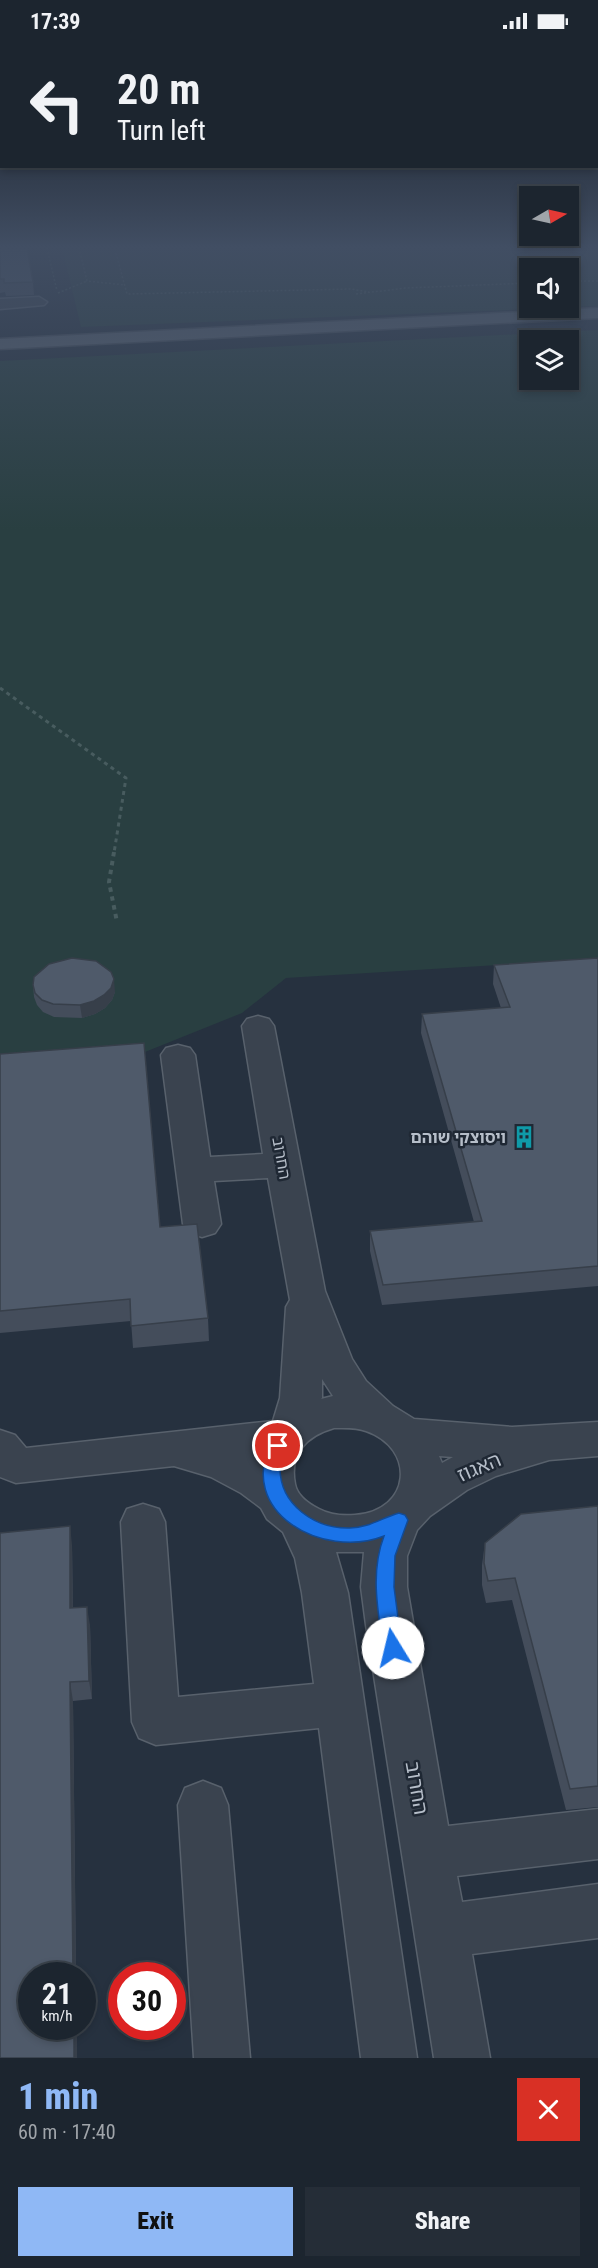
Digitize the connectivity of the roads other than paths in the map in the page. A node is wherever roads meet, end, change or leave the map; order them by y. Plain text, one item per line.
1 (37, 342) edge
2 (191, 342) edge
3 (0, 344) edge
4 (0, 352) edge
5 (258, 1026) dead end
6 (178, 1055) dead end
7 (283, 1165) junction
8 (194, 1170) junction
9 (202, 1224) dead end
10 (306, 1291) junction
11 (391, 1426) junction
12 (289, 1433) junction
13 (598, 1439) edge
14 (549, 1443) junction
15 (0, 1447) edge
16 (154, 1452) junction
17 (289, 1509) junction
18 (407, 1511) junction
19 (143, 1522) dead end
20 (341, 1703) junction
21 (203, 1805) dead end
22 (598, 1834) edge
23 (428, 1854) junction
24 (598, 1911) edge
25 (441, 1931) junction
26 (222, 2058) edge
27 (389, 2058) edge
28 (462, 2058) edge

1 - 3 main road
2 - 4 main road
5 - 7 street, החרוב
6 - 8 street
7 - 8 street
7 - 10 street, החרוב
8 - 9 street
10 - 11 street, החרוב
10 - 12 street, החרוב
11 - 12 street
11 - 14 street, האגוז
11 - 18 street
12 - 16 street
12 - 17 street
13 - 14 street, האגוז
14 - 18 street, האגוז
15 - 16 street
16 - 17 street
17 - 18 street
17 - 20 street
18 - 23 street, החרוב
19 - 20 street
20 - 27 street
21 - 26 street
22 - 23 street
23 - 25 street, החרוב
24 - 25 street
25 - 28 street, החרוב

